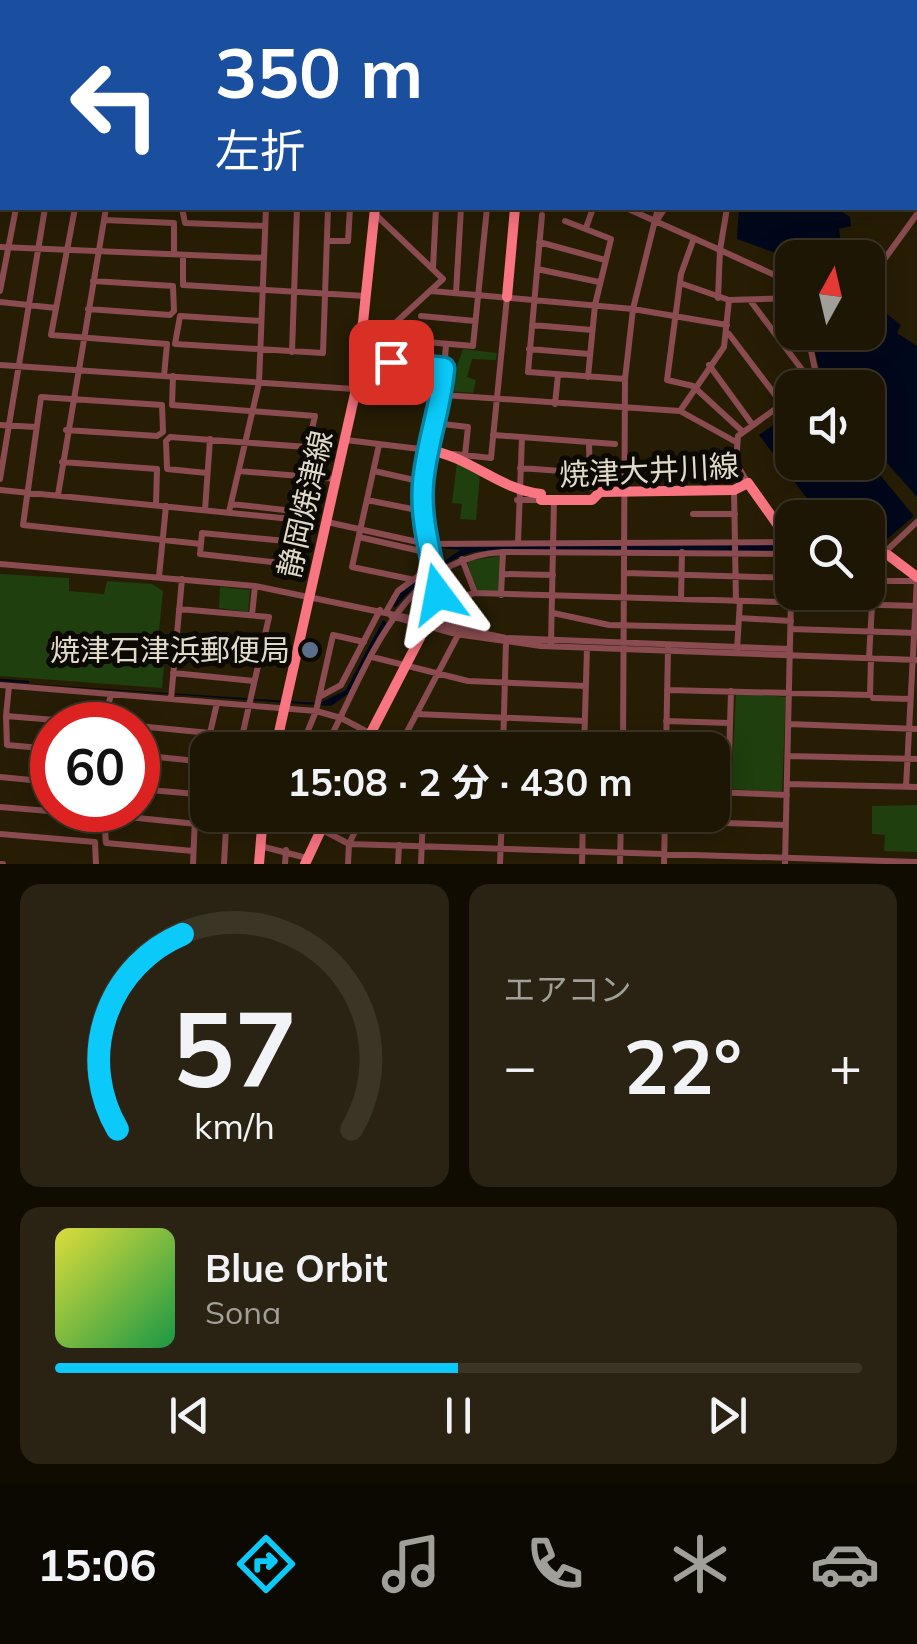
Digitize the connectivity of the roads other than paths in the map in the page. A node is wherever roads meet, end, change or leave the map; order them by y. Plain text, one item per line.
1 (15, 210) edge
2 (45, 210) edge
3 (75, 210) edge
4 (106, 210) edge
5 (182, 210) edge
6 (266, 210) edge
7 (297, 210) edge
8 (328, 210) edge
9 (350, 210) edge
10 (374, 210) edge
11 (436, 210) edge
12 (460, 210) edge
13 (487, 210) edge
14 (515, 210) edge
15 (592, 210) edge
16 (631, 210) edge
17 (660, 210) edge
18 (727, 210) edge
19 (917, 214) edge
20 (542, 216) dead end
21 (104, 220) junction
22 (566, 221) dead end
23 (656, 221) junction
24 (265, 226) junction
25 (586, 228) junction
26 (694, 238) junction
27 (327, 241) junction
28 (539, 242) junction
29 (4, 247) edge
30 (37, 249) junction
31 (67, 250) junction
32 (720, 250) junction
33 (98, 252) junction
34 (179, 254) junction
35 (264, 258) junction
36 (885, 258) edge
37 (605, 260) junction
38 (536, 269) junction
39 (433, 270) junction
40 (775, 275) edge
41 (93, 281) junction
42 (599, 282) junction
43 (680, 283) junction
44 (0, 290) edge
45 (263, 290) junction
46 (431, 291) junction
47 (293, 292) junction
48 (324, 293) junction
49 (456, 293) junction
50 (478, 295) junction
51 (368, 296) junction
52 (506, 297) junction
53 (718, 298) junction
54 (533, 300) junction
55 (729, 300) junction
56 (775, 300) edge
57 (0, 302) edge
58 (752, 302) junction
59 (28, 304) junction
60 (595, 305) junction
61 (56, 308) junction
62 (88, 309) junction
63 (633, 309) junction
64 (421, 316) dead end
65 (676, 316) junction
66 (261, 321) junction
67 (476, 321) junction
68 (532, 325) junction
69 (728, 329) junction
70 (592, 330) junction
71 (82, 337) junction
72 (364, 337) junction
73 (379, 338) junction
74 (393, 340) junction
75 (446, 345) junction
76 (530, 349) junction
77 (260, 350) junction
78 (292, 352) junction
79 (589, 354) junction
80 (0, 365) edge
81 (709, 365) junction
82 (17, 366) junction
83 (444, 368) junction
84 (76, 370) junction
85 (799, 370) edge
86 (558, 375) junction
87 (168, 376) junction
88 (588, 376) junction
89 (625, 379) junction
90 (259, 383) junction
91 (694, 386) junction
92 (356, 389) junction
93 (775, 394) edge
94 (442, 395) junction
95 (72, 398) junction
96 (498, 400) junction
97 (555, 404) junction
98 (624, 408) junction
99 (775, 409) edge
100 (252, 411) junction
101 (680, 411) junction
102 (434, 424) junction
103 (752, 424) junction
104 (4, 425) edge
105 (36, 427) junction
106 (66, 430) junction
107 (742, 432) junction
108 (494, 435) junction
109 (522, 438) junction
110 (210, 439) junction
111 (346, 440) junction
112 (245, 442) junction
113 (590, 442) junction
114 (736, 442) junction
115 (615, 444) dead end
116 (379, 445) junction
117 (307, 447) junction
118 (428, 450) junction
119 (448, 453) junction
120 (465, 455) junction
121 (62, 462) junction
122 (520, 468) junction
123 (239, 471) junction
124 (208, 472) junction
125 (374, 472) junction
126 (589, 473) junction
127 (301, 476) junction
128 (0, 479) edge
129 (337, 479) junction
130 (423, 482) junction
131 (748, 484) junction
132 (590, 488) dead end
133 (0, 490) edge
134 (734, 490) junction
135 (626, 492) junction
136 (28, 493) junction
137 (518, 494) junction
138 (58, 495) junction
139 (367, 500) junction
140 (554, 500) junction
141 (156, 505) junction
142 (166, 506) junction
143 (230, 508) junction
144 (205, 510) junction
145 (422, 512) junction
146 (693, 514) dead end
147 (735, 514) junction
148 (292, 515) junction
149 (327, 522) junction
150 (917, 522) edge
151 (775, 525) edge
152 (360, 533) junction
153 (162, 540) junction
154 (736, 540) junction
155 (286, 541) junction
156 (626, 541) junction
157 (554, 542) junction
158 (518, 543) junction
159 (201, 544) junction
160 (775, 546) edge
161 (428, 548) junction
162 (775, 550) edge
163 (502, 552) junction
164 (554, 552) junction
165 (626, 552) junction
166 (682, 552) junction
167 (885, 552) edge
168 (456, 553) junction
169 (737, 553) junction
170 (885, 555) edge
171 (0, 564) edge
172 (434, 571) junction
173 (626, 573) junction
174 (502, 574) junction
175 (553, 575) junction
176 (681, 575) junction
177 (159, 577) junction
178 (738, 577) junction
179 (916, 577) edge
180 (775, 578) edge
181 (410, 579) junction
182 (885, 579) edge
183 (182, 580) junction
184 (255, 586) junction
185 (475, 593) junction
186 (501, 595) junction
187 (310, 596) junction
188 (552, 596) junction
189 (626, 598) junction
190 (681, 599) junction
191 (738, 601) junction
192 (775, 602) edge
193 (438, 603) junction
194 (885, 605) edge
195 (916, 606) edge
196 (179, 609) junction
197 (792, 610) edge
198 (872, 610) edge
199 (389, 613) junction
200 (552, 613) junction
201 (252, 615) junction
202 (739, 618) junction
203 (427, 624) junction
204 (626, 624) junction
205 (791, 625) junction
206 (738, 628) junction
207 (870, 631) junction
208 (915, 633) edge
209 (458, 634) junction
210 (506, 641) junction
211 (176, 642) junction
212 (364, 642) junction
213 (551, 644) junction
214 (626, 646) junction
215 (587, 648) junction
216 (262, 650) junction
217 (668, 650) junction
218 (737, 650) junction
219 (790, 652) junction
220 (372, 657) junction
221 (871, 658) junction
222 (915, 660) edge
223 (404, 668) junction
224 (173, 673) junction
225 (436, 676) junction
226 (254, 681) junction
227 (504, 684) junction
228 (5, 686) edge
229 (586, 686) junction
230 (667, 690) junction
231 (731, 692) junction
232 (789, 693) junction
233 (112, 694) junction
234 (171, 696) junction
235 (912, 697) edge
236 (874, 698) dead end
237 (250, 702) junction
238 (217, 704) junction
239 (285, 705) junction
240 (317, 705) junction
241 (416, 714) junction
242 (6, 716) junction
243 (341, 718) junction
244 (504, 718) junction
245 (585, 720) junction
246 (666, 721) junction
247 (730, 723) junction
248 (788, 724) junction
249 (160, 728) edge
250 (913, 729) edge
251 (200, 732) edge
252 (210, 732) edge
253 (243, 732) edge
254 (279, 732) edge
255 (307, 732) edge
256 (334, 732) edge
257 (366, 732) edge
258 (371, 732) edge
259 (407, 732) edge
260 (504, 732) edge
261 (585, 732) edge
262 (624, 732) edge
263 (666, 732) edge
264 (730, 732) edge
265 (30, 747) edge
266 (788, 756) junction
267 (160, 757) edge
268 (907, 759) junction
269 (917, 759) edge
270 (190, 760) edge
271 (0, 777) edge
272 (30, 780) edge
273 (787, 784) junction
274 (906, 787) junction
275 (917, 788) edge
276 (160, 791) edge
277 (190, 793) edge
278 (730, 793) edge
279 (787, 795) junction
280 (0, 807) edge
281 (30, 809) edge
282 (730, 822) edge
283 (190, 824) edge
284 (786, 826) junction
285 (194, 832) edge
286 (226, 832) edge
287 (261, 832) edge
288 (320, 832) edge
289 (327, 832) edge
290 (355, 832) edge
291 (422, 832) edge
292 (502, 832) edge
293 (583, 832) edge
294 (621, 832) edge
295 (664, 832) edge
296 (0, 834) edge
297 (349, 844) junction
298 (399, 845) junction
299 (260, 846) junction
300 (422, 846) junction
301 (501, 849) junction
302 (193, 850) junction
303 (286, 850) junction
304 (582, 852) junction
305 (620, 854) junction
306 (664, 854) junction
307 (786, 860) edge
308 (306, 861) edge
309 (917, 862) edge
310 (905, 863) edge
311 (96, 864) edge
312 (192, 864) edge
313 (224, 864) edge
314 (260, 864) edge
315 (285, 864) edge
316 (348, 864) edge
317 (398, 864) edge
318 (421, 864) edge
319 (500, 864) edge
320 (582, 864) edge
321 (620, 864) edge
322 (664, 864) edge

1 - 29 street
2 - 30 street
3 - 31 street
4 - 21 street
5 - 24 street
6 - 24 street
7 - 47 street
8 - 27 street
9 - 27 street
10 - 39 street
10 - 51 main road, 静岡焼津線
11 - 39 street
12 - 49 street
13 - 50 street
14 - 52 main road
15 - 25 street
16 - 23 street
17 - 23 street
18 - 32 street
19 - 36 street
20 - 28 street
21 - 33 street
21 - 34 street
22 - 25 street
23 - 26 street
23 - 63 street
24 - 35 street
25 - 37 street
26 - 32 street
26 - 43 street
27 - 48 street
28 - 37 street
28 - 38 street
29 - 30 street
29 - 44 street
30 - 31 street
30 - 59 street
31 - 33 street
31 - 61 street
32 - 40 street
32 - 53 street
33 - 34 street
33 - 41 street
34 - 35 street
34 - 45 street
35 - 45 street
37 - 42 street
38 - 42 street
38 - 54 street
39 - 46 street
41 - 62 street
41 - 62 street
42 - 60 street
43 - 53 street
43 - 65 street
45 - 47 street
45 - 66 street
46 - 49 street
46 - 73 street
47 - 48 street
47 - 78 street
48 - 51 street
48 - 78 street
49 - 50 street
50 - 52 street
50 - 67 street
51 - 72 main road, 静岡焼津線
52 - 54 street
52 - 96 street
53 - 55 street
54 - 60 street
54 - 68 street
55 - 58 street
55 - 69 street
56 - 58 street
57 - 59 street
58 - 85 street
59 - 61 street
59 - 82 street
60 - 63 street
60 - 70 street
61 - 71 street
62 - 71 street
63 - 65 street
63 - 89 street
64 - 67 street
65 - 69 street
65 - 91 street
66 - 77 street
66 - 77 street
67 - 75 street
68 - 70 street
68 - 76 street
69 - 81 street
69 - 93 street
70 - 79 street
71 - 84 street
71 - 87 street
72 - 73 street
72 - 92 main road, 静岡焼津線
73 - 74 street
74 - 75 street
74 - 83 street
75 - 83 street
76 - 79 street
76 - 86 street
77 - 78 street
77 - 90 street
79 - 88 street
80 - 82 street
81 - 91 street
81 - 103 street
82 - 84 street
82 - 104 street
83 - 94 street
84 - 87 street
84 - 95 street
86 - 88 street
86 - 97 street
87 - 90 street
87 - 100 street
88 - 89 street
89 - 98 street
90 - 92 street
90 - 100 street
91 - 101 street
91 - 107 street
92 - 94 street
92 - 111 main road, 静岡焼津線
94 - 96 street
94 - 102 main road
95 - 105 street
95 - 106 street
95 - 106 street
96 - 97 street
96 - 108 street
97 - 98 street
98 - 101 street
98 - 135 street
99 - 103 street
100 - 112 street
100 - 117 street
101 - 114 street
102 - 118 main road
102 - 120 street
103 - 107 street
104 - 105 street
104 - 128 street
105 - 136 street
106 - 121 street
107 - 114 street
108 - 109 street
108 - 120 street
109 - 113 street
109 - 122 street
110 - 112 street
110 - 124 street
110 - 124 street
111 - 116 street
111 - 129 main road, 静岡焼津線
112 - 117 street
112 - 123 street
113 - 115 street
113 - 126 street
114 - 131 street
116 - 118 street
116 - 125 street
117 - 127 street
118 - 119 main road, 焼津大井川線
118 - 130 main road
119 - 120 street
119 - 137 main road, 焼津大井川線
121 - 138 street
121 - 141 street
122 - 126 street
122 - 137 street
123 - 127 street
123 - 143 street
124 - 144 street
125 - 130 street
125 - 139 street
126 - 132 street
127 - 129 street
127 - 148 street
129 - 149 main road, 静岡焼津線
130 - 145 main road
131 - 134 main road, 焼津大井川線
131 - 151 main road, 焼津大井川線
133 - 136 street
134 - 135 main road, 焼津大井川線
134 - 147 street
135 - 140 main road, 焼津大井川線
135 - 156 street
136 - 138 street
136 - 153 street
137 - 140 main road, 焼津大井川線
137 - 158 street
138 - 141 street
139 - 145 street
139 - 152 street
140 - 157 street
141 - 142 street
142 - 144 street
142 - 153 street
143 - 144 street
143 - 148 street
145 - 161 main road
146 - 147 street
147 - 154 street
148 - 155 street
149 - 152 street
149 - 187 main road, 静岡焼津線
150 - 167 street
152 - 161 street
152 - 181 street
153 - 159 street
153 - 177 street
154 - 156 street
154 - 160 street
154 - 169 street
155 - 159 street
155 - 159 street
156 - 157 street
156 - 165 street
157 - 158 street
157 - 164 street
158 - 168 street
161 - 168 street
161 - 172 main road
162 - 169 street
163 - 164 street
163 - 168 street
163 - 174 street
164 - 165 street
164 - 175 street
165 - 166 street
165 - 173 street
166 - 169 street
166 - 176 street
168 - 172 street
168 - 185 street
169 - 178 street
170 - 179 main road
171 - 177 street
172 - 181 street
172 - 193 main road
172 - 199 street
173 - 176 street
173 - 189 street
174 - 175 street
174 - 186 street
175 - 188 street
176 - 178 street
176 - 190 street
177 - 183 street
178 - 180 street
178 - 191 street
179 - 182 street
179 - 195 street
181 - 199 street
183 - 184 street
183 - 196 street
184 - 187 street
184 - 201 street
185 - 186 street
185 - 193 street
186 - 188 street
187 - 199 street
187 - 239 main road, 静岡焼津線
188 - 189 street
188 - 200 street
189 - 190 street
189 - 204 street
190 - 191 street
191 - 192 street
191 - 202 street
193 - 203 main road
194 - 195 street
195 - 208 street
196 - 201 street
196 - 211 street
197 - 205 street
198 - 207 street
199 - 203 street
199 - 212 street
199 - 220 street
200 - 204 street
200 - 213 street
201 - 216 street
202 - 205 street
202 - 206 street
203 - 209 street
203 - 210 street
203 - 223 main road
204 - 206 street
204 - 214 street
205 - 207 street
205 - 219 street
206 - 218 street
207 - 208 street
207 - 221 street
208 - 222 street
209 - 210 street
209 - 225 street
210 - 213 street
210 - 227 street
211 - 216 street
211 - 224 street
212 - 240 street
212 - 240 street
213 - 214 street
213 - 215 street
214 - 215 street
214 - 217 street
214 - 218 street
214 - 262 street
215 - 229 street
216 - 226 street
217 - 218 street
217 - 230 street
218 - 219 street
219 - 221 street
219 - 232 street
220 - 223 street
220 - 243 street
221 - 222 street
221 - 232 street
222 - 235 street
223 - 225 street
223 - 258 main road
224 - 226 street
224 - 234 street
225 - 227 street
225 - 241 street
226 - 237 street
227 - 229 street
227 - 244 street
228 - 233 street
228 - 242 street
229 - 245 street
230 - 231 street
230 - 246 street
231 - 232 street
231 - 247 street
232 - 248 street
233 - 234 street
233 - 242 street
234 - 238 street
235 - 236 street
235 - 250 street
237 - 238 street
237 - 239 street
237 - 253 street
238 - 252 street
239 - 240 street
239 - 254 main road, 静岡焼津線
240 - 243 street
240 - 255 street
241 - 244 street
241 - 259 street
242 - 265 street
243 - 256 street
243 - 257 street
244 - 245 street
244 - 260 street
245 - 261 street
246 - 247 street
246 - 263 street
247 - 264 street
248 - 250 street
248 - 266 street
249 - 251 street
250 - 268 street
266 - 268 street
266 - 273 street
267 - 270 street
268 - 269 street
268 - 274 street
271 - 272 street
273 - 274 street
273 - 279 street
274 - 275 street
276 - 277 street
278 - 279 street
279 - 284 street
280 - 281 street
282 - 284 street
283 - 302 street
284 - 307 street
285 - 302 street
286 - 313 street
287 - 299 main road
288 - 308 main road
289 - 297 street
290 - 297 street
291 - 300 street
292 - 301 street
293 - 304 street
294 - 305 street
295 - 306 street
296 - 311 street
297 - 298 street
297 - 316 street
298 - 300 street
298 - 317 street
299 - 303 street
299 - 314 main road
300 - 301 street
300 - 318 street
301 - 304 street
301 - 319 street
302 - 312 street
303 - 308 street
303 - 315 street
304 - 305 street
304 - 320 street
305 - 306 street
305 - 321 street
306 - 307 street
306 - 322 street
307 - 310 street
309 - 310 street

